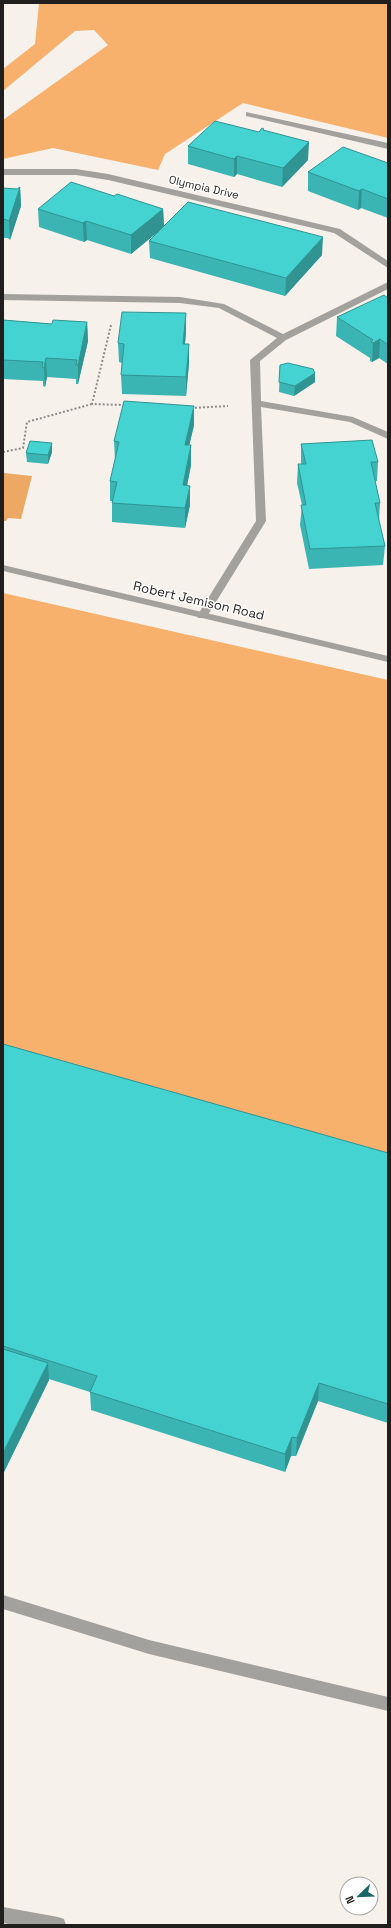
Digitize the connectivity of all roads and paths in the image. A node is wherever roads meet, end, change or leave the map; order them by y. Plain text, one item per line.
1 (249, 114) dead end
2 (388, 146) edge
3 (3, 172) edge
4 (388, 265) edge
5 (388, 285) edge
6 (3, 297) edge
7 (115, 299) junction
8 (283, 338) junction
9 (256, 403) junction
10 (92, 404) junction
11 (132, 406) edge
12 (187, 408) edge
13 (388, 436) edge
14 (3, 452) edge
15 (3, 568) edge
16 (202, 616) junction
17 (388, 659) edge
18 (3, 1602) edge
19 (388, 1704) edge
20 (3, 1915) edge
21 (58, 1925) edge

1 - 2 street
3 - 4 street, Olympia Drive
5 - 8 street
6 - 7 street
7 - 8 street
7 - 10 path
8 - 9 street
9 - 12 path
9 - 13 street
9 - 16 street
10 - 11 path
10 - 14 path
15 - 16 street, Robert Jemison Road
16 - 17 street, Robert Jemison Road
18 - 19 street
20 - 21 street

